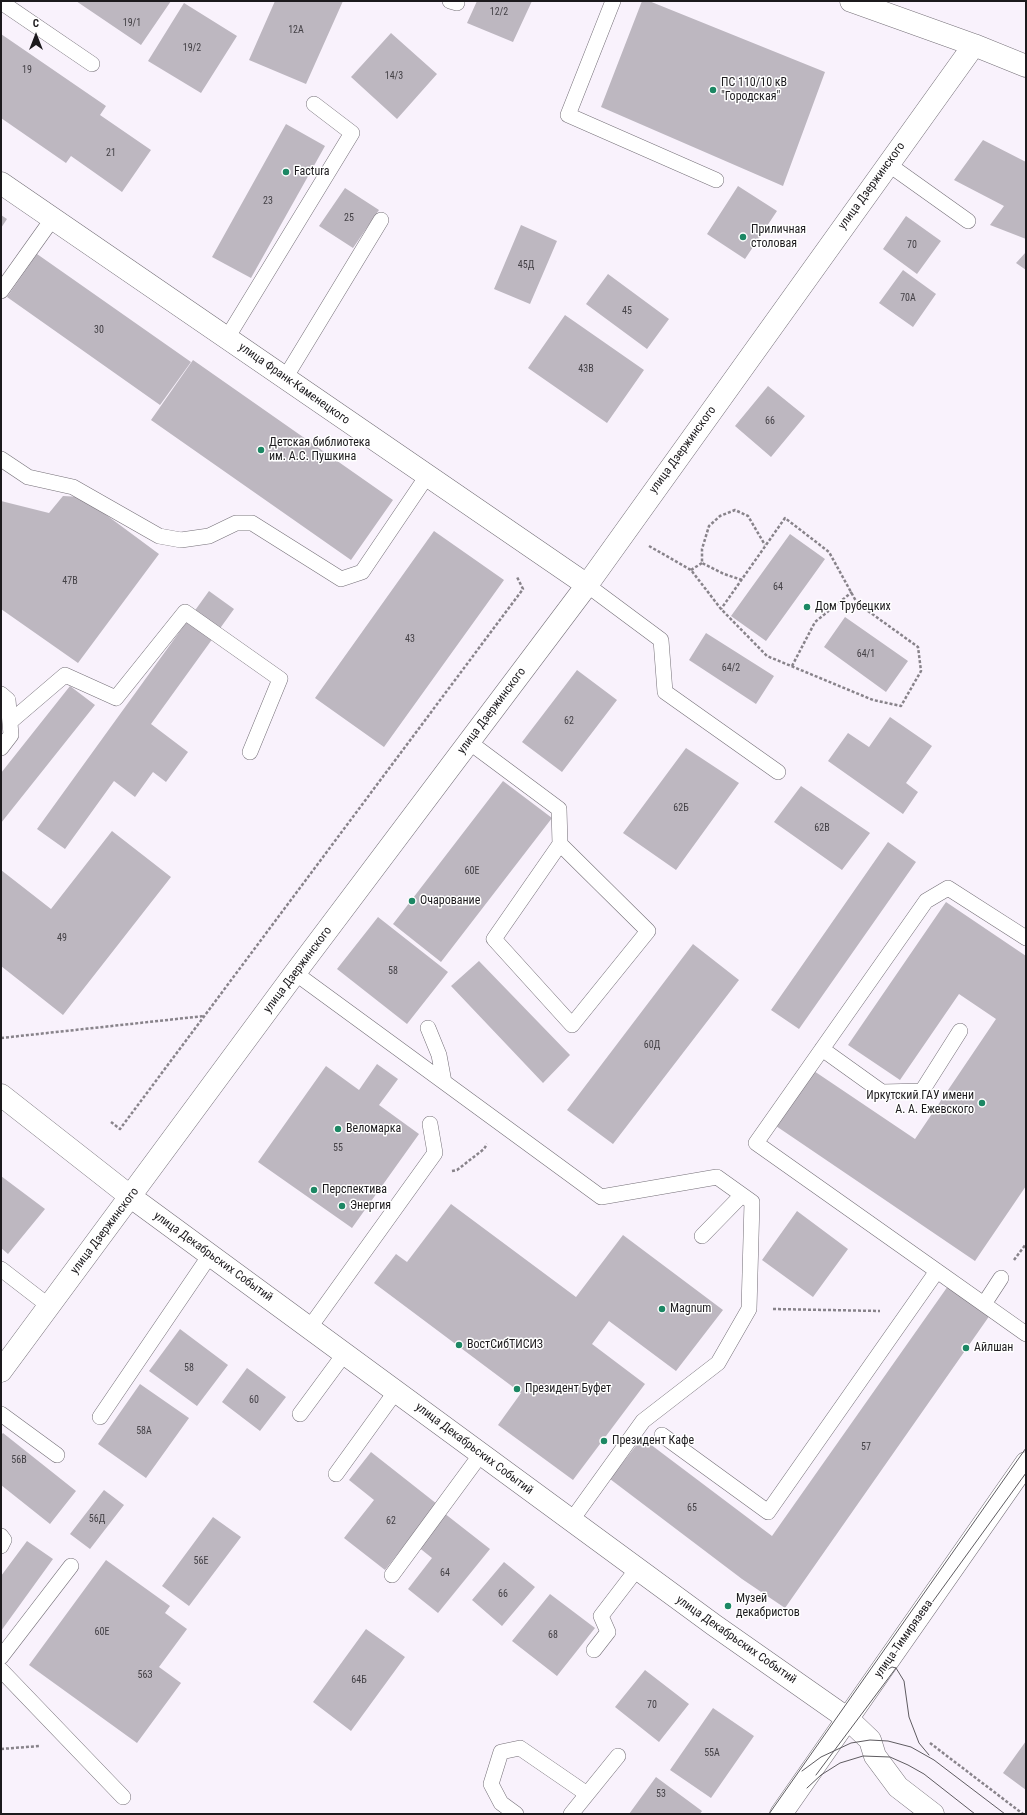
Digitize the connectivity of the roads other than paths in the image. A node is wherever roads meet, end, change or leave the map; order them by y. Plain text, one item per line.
1 (613, 1) edge
2 (851, 1) edge
3 (1, 2) edge
4 (974, 45) junction
5 (92, 64) dead end
6 (1026, 66) edge
7 (314, 104) dead end
8 (888, 164) junction
9 (716, 180) dead end
10 (1, 183) edge
11 (53, 218) junction
12 (381, 220) dead end
13 (968, 221) dead end
14 (1, 291) edge
15 (227, 338) junction
16 (285, 378) junction
17 (1, 459) edge
18 (427, 476) junction
19 (587, 585) junction
20 (1, 694) edge
21 (10, 722) junction
22 (469, 742) junction
23 (1, 748) edge
24 (250, 752) dead end
25 (778, 772) dead end
26 (560, 844) junction
27 (1026, 938) edge
28 (295, 973) junction
29 (428, 1028) dead end
30 (960, 1031) dead end
31 (822, 1049) junction
32 (444, 1082) junction
33 (1, 1095) edge
34 (430, 1124) dead end
35 (742, 1195) junction
36 (131, 1197) junction
37 (702, 1236) dead end
38 (210, 1255) junction
39 (1, 1269) edge
40 (937, 1271) junction
41 (1001, 1278) dead end
42 (984, 1304) junction
43 (49, 1306) junction
44 (310, 1327) junction
45 (1026, 1334) edge
46 (345, 1353) junction
47 (1, 1371) edge
48 (396, 1391) junction
49 (1, 1414) edge
50 (300, 1414) dead end
51 (100, 1417) dead end
52 (662, 1435) dead end
53 (481, 1454) junction
54 (57, 1455) dead end
55 (1026, 1463) edge
56 (336, 1474) dead end
57 (571, 1521) junction
58 (1, 1536) edge
59 (1, 1546) edge
60 (71, 1566) dead end
61 (637, 1569) junction
62 (392, 1575) dead end
63 (594, 1650) dead end
64 (1, 1657) edge
65 (1, 1670) edge
66 (848, 1719) junction
67 (618, 1756) dead end
68 (587, 1794) junction
69 (123, 1797) dead end
70 (516, 1814) edge
71 (571, 1814) edge
72 (781, 1814) edge
73 (933, 1814) edge

1 - 9 lane
2 - 4 main road
3 - 5 lane
4 - 6 main road
4 - 8 main road, улица Дзержинского
7 - 15 lane
8 - 13 lane
8 - 19 main road, улица Дзержинского
10 - 11 main road, улица Франк-Каменецкого
11 - 14 lane
11 - 15 main road, улица Франк-Каменецкого
12 - 16 lane
15 - 16 main road, улица Франк-Каменецкого
16 - 18 main road, улица Франк-Каменецкого
17 - 18 lane
18 - 19 main road, улица Франк-Каменецкого
19 - 22 main road, улица Дзержинского
19 - 25 lane
20 - 21 lane
21 - 23 lane
21 - 24 lane
22 - 26 lane
22 - 28 main road, улица Дзержинского
26 - 26 lane
27 - 31 lane
28 - 32 lane
28 - 36 main road, улица Дзержинского
29 - 32 lane
30 - 31 lane
31 - 40 lane
32 - 35 lane
33 - 36 main road, улица Декабрьских Событий
34 - 44 lane
35 - 37 lane
35 - 57 lane
36 - 38 main road, улица Декабрьских Событий
36 - 43 main road, улица Дзержинского
38 - 44 main road, улица Декабрьских Событий
38 - 51 lane
39 - 43 lane
40 - 42 lane
40 - 52 lane
41 - 42 lane
42 - 45 lane
43 - 47 main road, улица Дзержинского
44 - 46 main road, улица Декабрьских Событий
46 - 48 main road, улица Декабрьских Событий
46 - 50 lane
48 - 53 main road, улица Декабрьских Событий
48 - 56 lane
49 - 54 lane
53 - 57 main road, улица Декабрьских Событий
53 - 62 lane
55 - 66 main road, улица Тимирязева
57 - 61 main road, улица Декабрьских Событий
58 - 59 lane
60 - 64 lane
61 - 63 lane
61 - 66 main road, улица Декабрьских Событий
65 - 69 lane
66 - 72 main road, улица Тимирязева
66 - 73 main road, улица Декабрьских Событий
67 - 68 lane
68 - 70 lane
68 - 71 lane

